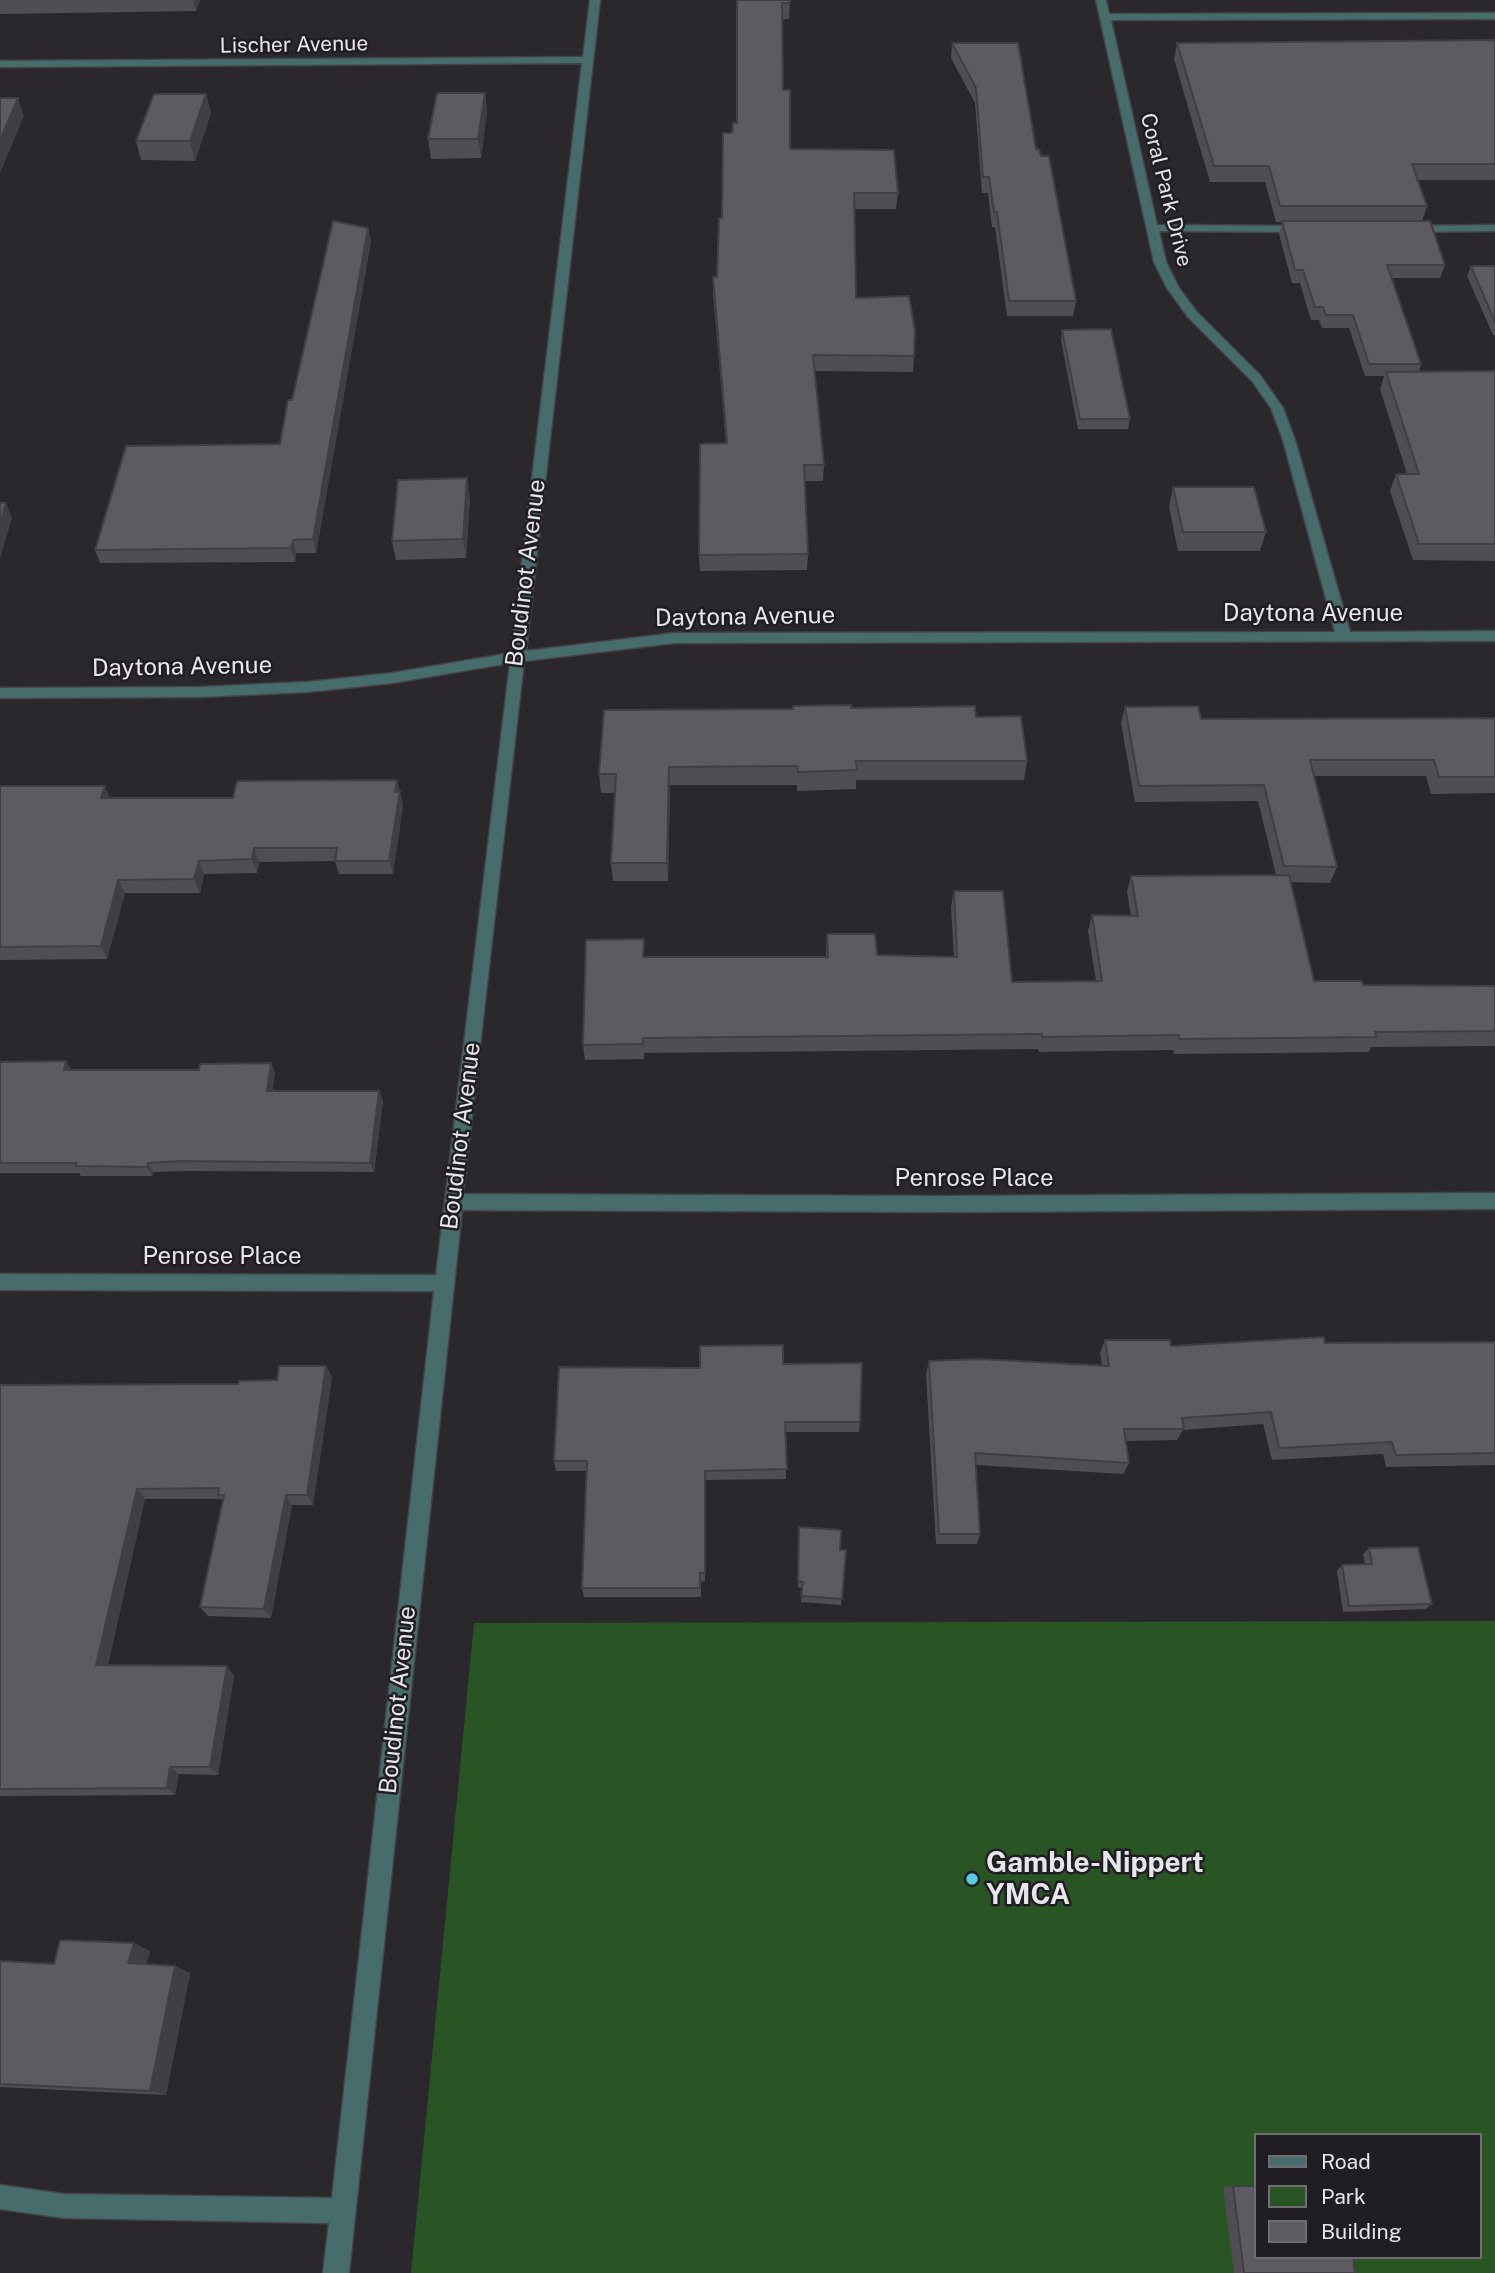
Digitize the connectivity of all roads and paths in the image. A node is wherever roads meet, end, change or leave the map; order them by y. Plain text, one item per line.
1 (595, 0) edge
2 (1101, 0) edge
3 (1495, 16) edge
4 (1105, 17) junction
5 (588, 60) junction
6 (0, 64) edge
7 (1153, 228) junction
8 (1495, 228) edge
9 (1321, 229) edge
10 (1401, 229) edge
11 (1495, 636) edge
12 (1345, 637) junction
13 (516, 657) junction
14 (0, 693) edge
15 (1495, 1201) edge
16 (454, 1202) junction
17 (0, 1282) edge
18 (444, 1283) junction
19 (0, 2197) edge
20 (343, 2211) junction
21 (336, 2273) edge

1 - 5 street, Boudinot Avenue
2 - 4 street, Coral Park Drive
3 - 4 street
4 - 7 street, Coral Park Drive
5 - 6 street, Lischer Avenue
5 - 13 street, Boudinot Avenue
7 - 9 street
7 - 12 street, Coral Park Drive
8 - 10 street
11 - 12 street, Daytona Avenue
12 - 13 street, Daytona Avenue
13 - 14 street, Daytona Avenue
13 - 16 street, Boudinot Avenue
15 - 16 street, Penrose Place
16 - 18 street, Boudinot Avenue
17 - 18 street, Penrose Place
18 - 20 street, Boudinot Avenue
19 - 20 street
20 - 21 street, Boudinot Avenue

